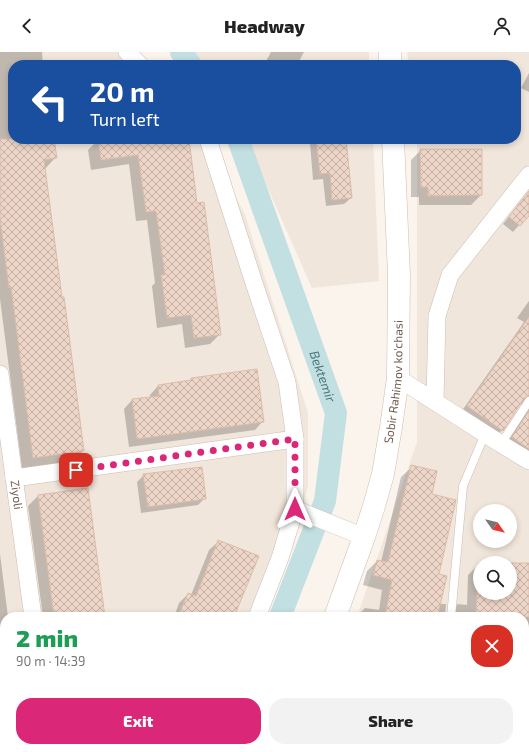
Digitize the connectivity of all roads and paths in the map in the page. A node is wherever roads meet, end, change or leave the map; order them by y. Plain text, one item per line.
1 (127, 52) edge
2 (135, 60) edge
3 (210, 144) edge
4 (393, 144) edge
5 (529, 175) edge
6 (0, 374) edge
7 (398, 378) junction
8 (435, 401) junction
9 (529, 401) edge
10 (486, 434) junction
11 (295, 439) junction
12 (501, 444) junction
13 (529, 461) edge
14 (14, 478) junction
15 (303, 512) junction
16 (364, 537) junction
17 (32, 612) edge
18 (259, 612) edge
19 (337, 612) edge
20 (451, 612) edge

1 - 2 street
3 - 11 street
4 - 7 street, Sobir Rahimov ko'chasi
5 - 8 street
6 - 14 street, Ziyoli
7 - 8 street
7 - 16 street, Sobir Rahimov ko'chasi
8 - 10 street
9 - 12 lane
10 - 12 street
10 - 20 lane
11 - 14 street
11 - 15 street
12 - 13 street
14 - 17 street, Ziyoli
15 - 16 street
15 - 18 street
16 - 19 street, Sobir Rahimov ko'chasi

